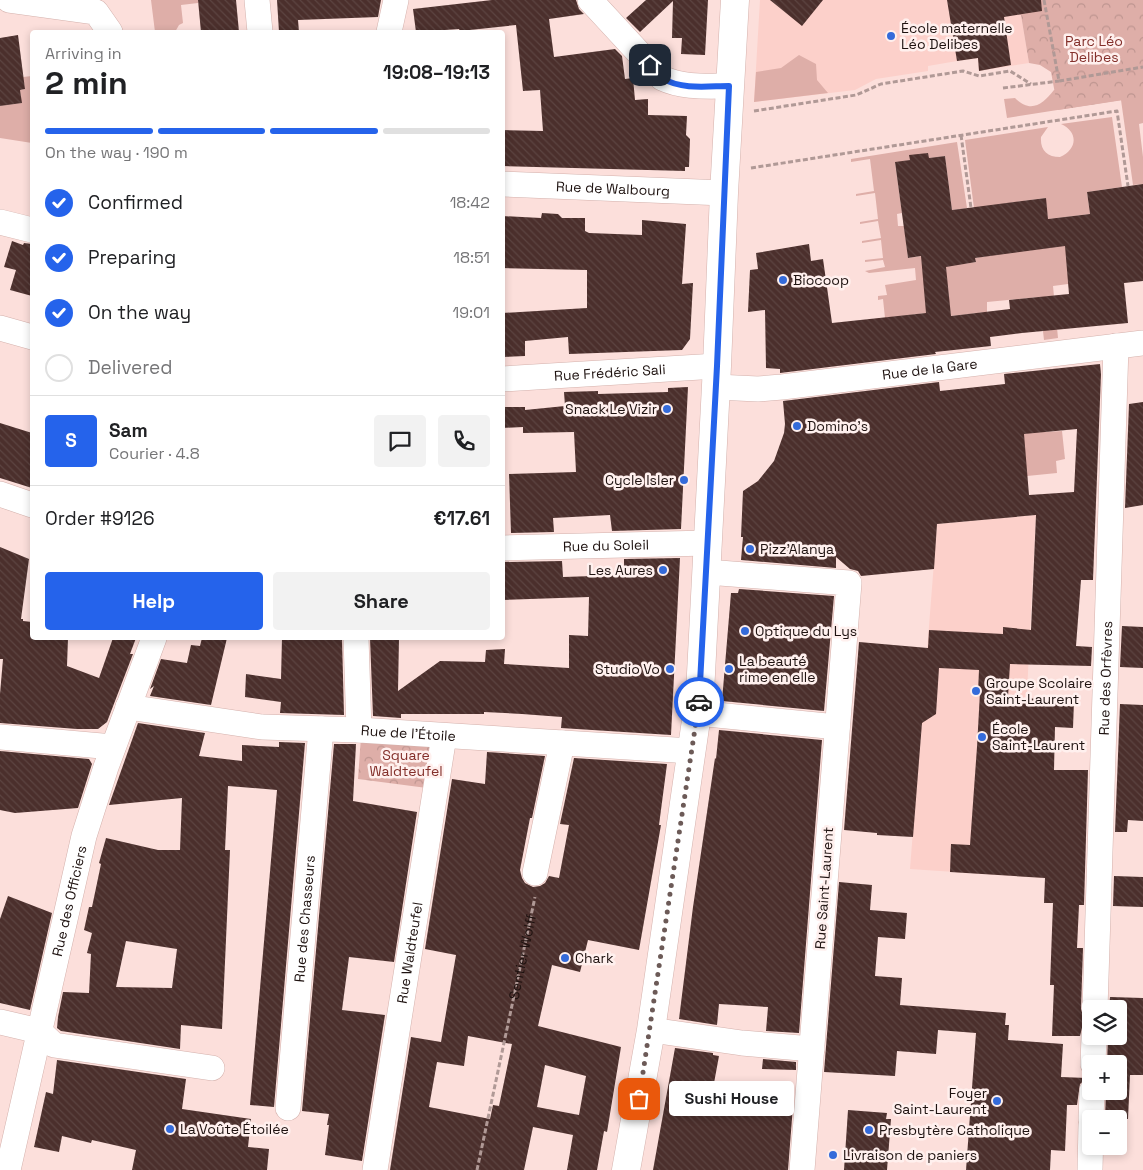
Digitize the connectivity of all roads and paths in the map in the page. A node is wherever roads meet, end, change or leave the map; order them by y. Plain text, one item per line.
1 (9, 0) edge
2 (257, 0) edge
3 (396, 0) edge
4 (590, 0) edge
5 (735, 0) edge
6 (1044, 0) edge
7 (109, 30) edge
8 (260, 30) edge
9 (389, 30) edge
10 (1143, 66) edge
11 (1059, 81) junction
12 (1031, 84) junction
13 (729, 86) junction
14 (1002, 88) dead end
15 (748, 112) dead end
16 (961, 135) junction
17 (745, 168) dead end
18 (505, 184) edge
19 (1128, 186) dead end
20 (724, 193) junction
21 (971, 208) dead end
22 (0, 222) edge
23 (30, 230) edge
24 (0, 328) edge
25 (30, 336) edge
26 (1143, 343) edge
27 (1116, 346) junction
28 (717, 377) junction
29 (505, 379) edge
30 (0, 494) edge
31 (30, 504) edge
32 (708, 543) junction
33 (505, 548) edge
34 (706, 572) junction
35 (153, 640) edge
36 (356, 640) edge
37 (128, 707) junction
38 (697, 713) junction
39 (837, 726) junction
40 (321, 729) junction
41 (359, 730) junction
42 (444, 736) junction
43 (0, 737) edge
44 (562, 743) junction
45 (113, 747) junction
46 (691, 751) junction
47 (535, 873) joint
48 (1095, 1000) edge
49 (0, 1022) edge
50 (651, 1030) junction
51 (39, 1032) junction
52 (812, 1049) junction
53 (212, 1068) dead end
54 (288, 1108) dead end
55 (1090, 1155) edge
56 (8, 1170) edge
57 (376, 1170) edge
58 (477, 1170) edge
59 (626, 1170) edge
60 (802, 1170) edge
61 (1090, 1170) edge

1 - 7 street
2 - 8 street
3 - 9 street
4 - 13 street
5 - 13 main road
6 - 11 path
10 - 11 path
11 - 12 path
12 - 14 path
12 - 15 path
13 - 20 main road
16 - 17 path
16 - 19 path
16 - 21 path
18 - 20 street, Rue de Walbourg
20 - 28 main road
22 - 23 street
24 - 25 street
26 - 27 street, Rue de la Gare
27 - 28 street, Rue de la Gare
27 - 48 street, Rue des Orfèvres
28 - 29 street, Rue Frédéric Sali
28 - 32 main road
30 - 31 street
32 - 33 street, Rue du Soleil
32 - 34 main road
34 - 38 main road
34 - 39 street, Rue Saint-Laurent
35 - 37 street, Rue des Officiers
36 - 41 street
37 - 40 street, Rue de l'Étoile
37 - 45 street, Rue des Officiers
38 - 39 street
38 - 46 main road
39 - 52 street, Rue Saint-Laurent
40 - 41 street, Rue de l'Étoile
40 - 54 street, Rue des Chasseurs
41 - 42 street, Rue de l'Étoile
42 - 44 street, Rue de l'Étoile
42 - 57 street, Rue Waldteufel
43 - 45 street
44 - 46 street, Rue de l'Étoile
44 - 47 street
45 - 51 street, Rue des Officiers
46 - 50 main road
47 - 58 path, Sentier Wolff
49 - 51 street
50 - 52 street
50 - 59 main road
51 - 53 street
51 - 56 street, Rue des Officiers
52 - 60 street, Rue Saint-Laurent
55 - 61 street

